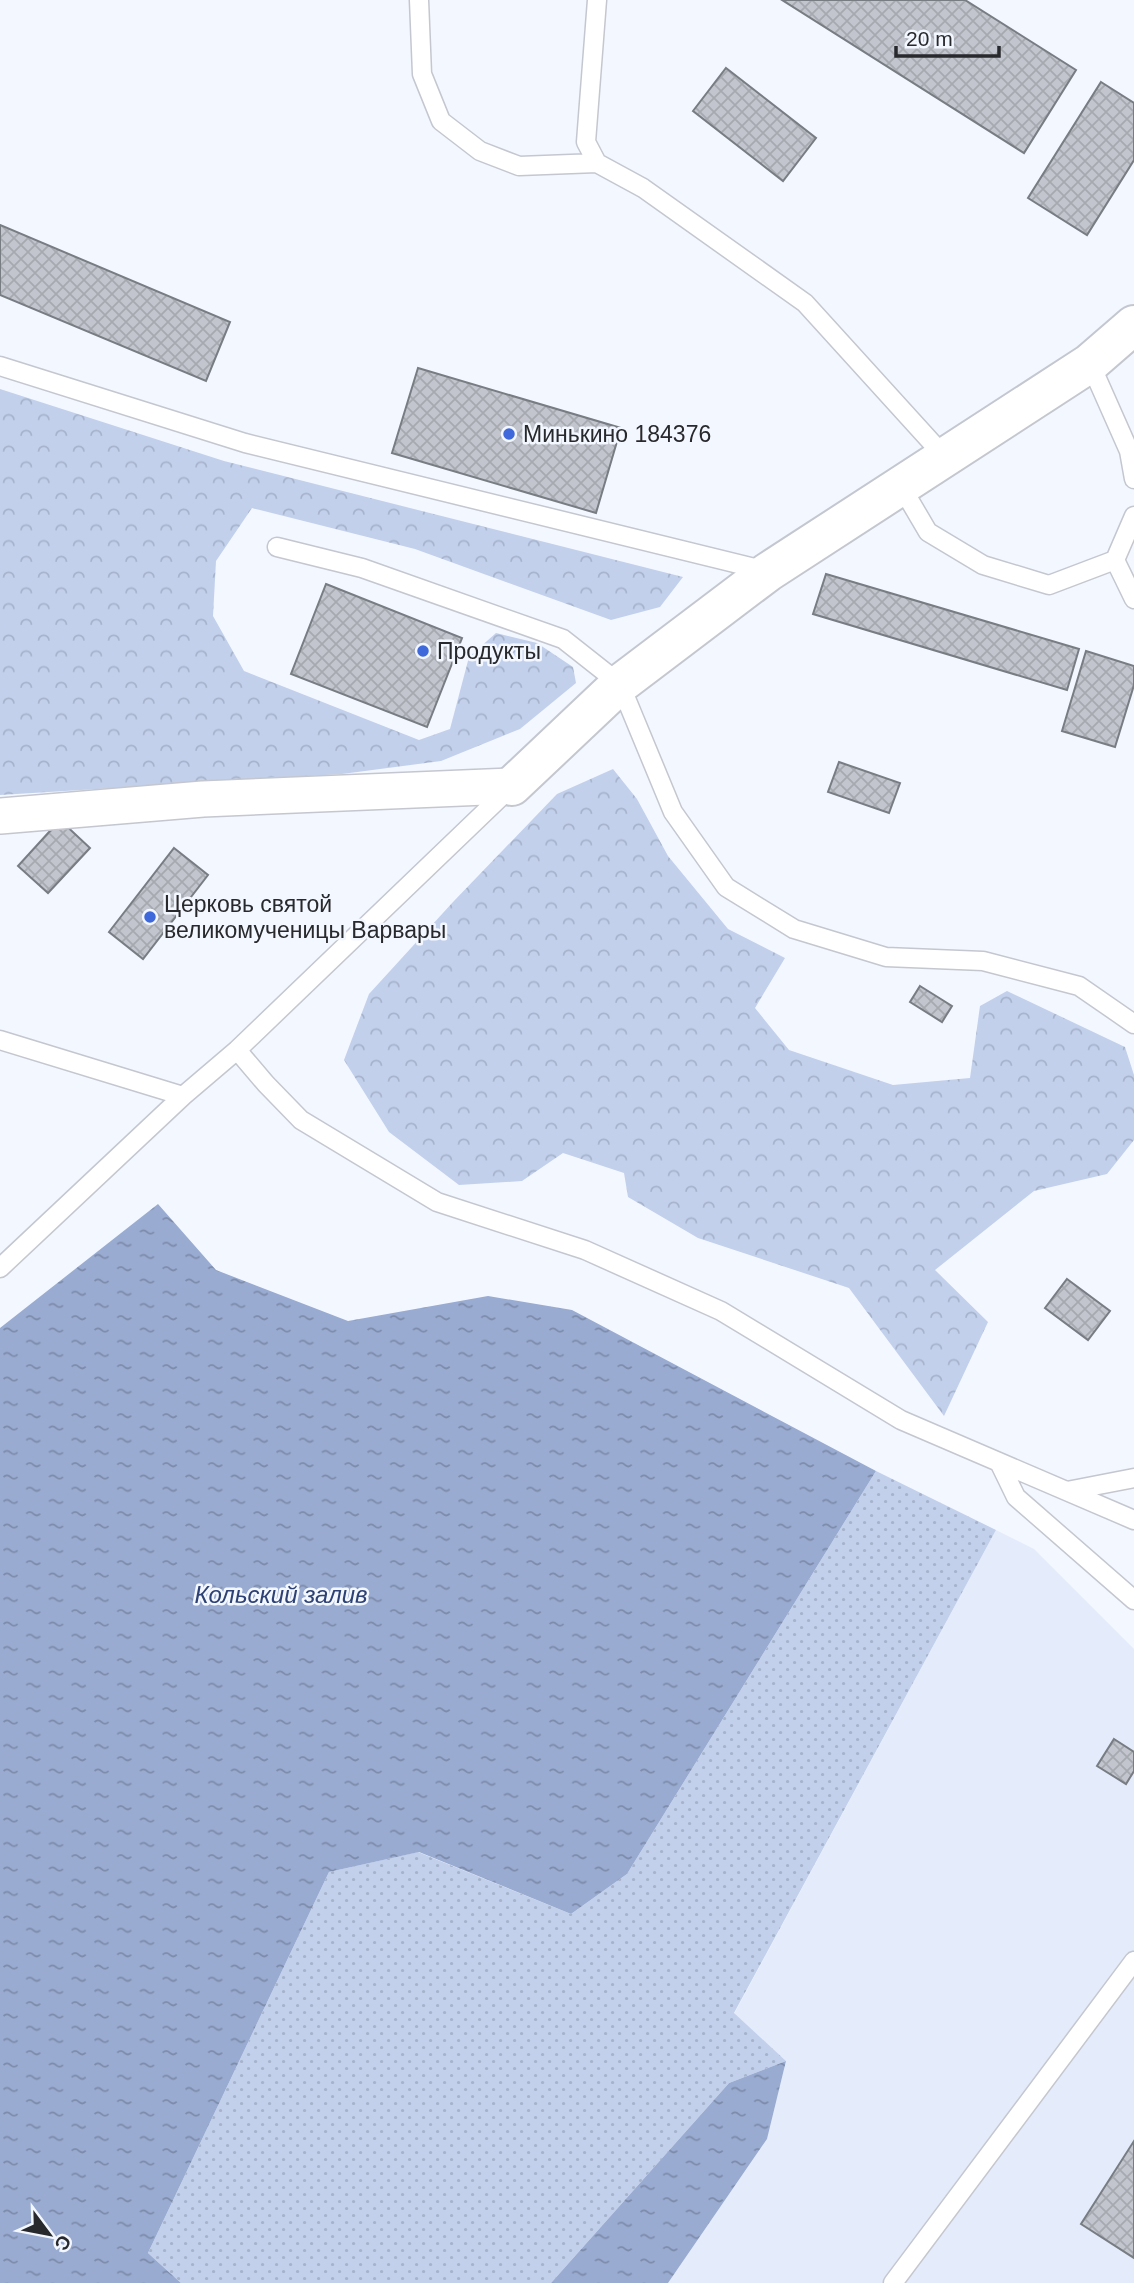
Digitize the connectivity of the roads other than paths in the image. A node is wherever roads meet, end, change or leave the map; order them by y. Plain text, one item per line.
1 (419, 0) edge
2 (597, 0) edge
3 (597, 163) junction
4 (1134, 324) edge
5 (1090, 363) junction
6 (0, 366) edge
7 (944, 456) junction
8 (1134, 479) edge
9 (901, 486) junction
10 (1134, 516) edge
11 (277, 547) dead end
12 (1115, 560) junction
13 (768, 572) junction
14 (1134, 599) edge
15 (620, 684) junction
16 (512, 786) junction
17 (0, 816) edge
18 (1134, 1024) edge
19 (0, 1040) edge
20 (237, 1051) junction
21 (183, 1096) junction
22 (0, 1268) edge
23 (999, 1462) junction
24 (1134, 1478) edge
25 (1067, 1491) junction
26 (1134, 1520) edge
27 (1134, 1600) edge
28 (1134, 1961) edge
29 (893, 2283) edge

1 - 3 lane
2 - 3 lane
3 - 7 lane
4 - 5 street
5 - 7 street
5 - 8 lane
6 - 13 lane
7 - 9 street
9 - 12 lane
9 - 13 street
10 - 12 lane
11 - 15 lane
12 - 14 lane
13 - 15 street
15 - 16 street
15 - 18 lane
16 - 17 street
16 - 20 lane
19 - 21 lane
20 - 21 lane
20 - 23 lane
21 - 22 lane
23 - 25 lane
23 - 27 lane
24 - 25 lane
25 - 26 lane
28 - 29 lane

